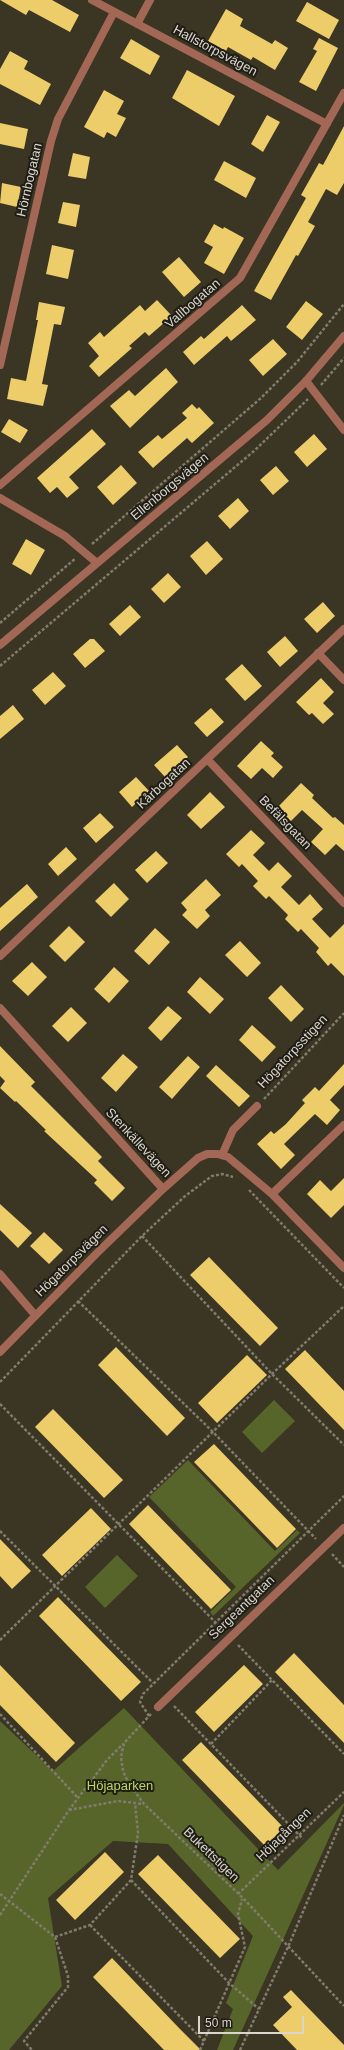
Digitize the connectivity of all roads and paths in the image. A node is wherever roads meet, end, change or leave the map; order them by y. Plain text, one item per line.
1 (92, 0) edge
2 (150, 0) edge
3 (114, 12) junction
4 (137, 24) junction
5 (344, 93) edge
6 (327, 124) junction
7 (344, 304) edge
8 (344, 336) edge
9 (344, 358) edge
10 (0, 365) edge
11 (306, 381) junction
12 (315, 392) junction
13 (344, 430) edge
14 (0, 485) edge
15 (0, 498) edge
16 (84, 550) junction
17 (97, 563) junction
18 (0, 623) edge
19 (344, 629) edge
20 (0, 645) edge
21 (318, 653) junction
22 (0, 666) edge
23 (344, 680) edge
24 (208, 760) junction
25 (344, 903) edge
26 (0, 956) edge
27 (0, 1008) edge
28 (344, 1013) edge
29 (257, 1106) joint
30 (344, 1125) edge
31 (222, 1155) junction
32 (236, 1179) dead end
33 (246, 1188) dead end
34 (163, 1189) junction
35 (272, 1194) junction
36 (142, 1236) junction
37 (344, 1268) edge
38 (0, 1274) edge
39 (344, 1288) edge
40 (78, 1301) junction
41 (344, 1306) edge
42 (35, 1315) junction
43 (0, 1352) edge
44 (272, 1374) junction
45 (0, 1382) edge
46 (0, 1404) edge
47 (213, 1432) junction
48 (344, 1445) edge
49 (344, 1496) edge
50 (118, 1524) junction
51 (344, 1528) edge
52 (0, 1531) edge
53 (309, 1532) junction
54 (324, 1546) junction
55 (344, 1567) edge
56 (56, 1587) junction
57 (216, 1623) junction
58 (230, 1637) junction
59 (0, 1640) edge
60 (272, 1680) junction
61 (153, 1683) junction
62 (166, 1698) junction
63 (158, 1707) joint
64 (0, 1714) edge
65 (149, 1716) junction
66 (124, 1743) junction
67 (211, 1744) junction
68 (344, 1754) edge
69 (344, 1792) edge
70 (78, 1798) junction
71 (135, 1803) junction
72 (144, 1804) junction
73 (69, 1810) junction
74 (344, 1815) edge
75 (298, 1834) junction
76 (303, 1839) dead end
77 (131, 1880) junction
78 (0, 1894) edge
79 (238, 1894) junction
80 (243, 1898) junction
81 (10, 1902) junction
82 (0, 1915) edge
83 (90, 1925) junction
84 (55, 1937) junction
85 (288, 1947) junction
86 (229, 1983) junction
87 (344, 2006) edge
88 (259, 2009) junction
89 (204, 2041) junction
90 (32, 2050) edge
91 (200, 2050) edge
92 (240, 2050) edge

1 - 3 street, Hallstorpsvägen
2 - 4 street
3 - 4 street, Hallstorpsvägen
3 - 10 street, Hörnbogatan
4 - 6 street, Hallstorpsvägen
5 - 6 street, Vallbogatan
6 - 14 street, Vallbogatan
7 - 16 path
8 - 11 street, Ellenborgsvägen
9 - 12 path
11 - 12 street
11 - 17 street, Ellenborgsvägen
12 - 13 street
12 - 22 path
15 - 16 street
16 - 17 street
16 - 18 path
17 - 20 street, Ellenborgsvägen
19 - 21 street, Kårbogatan
21 - 23 street
21 - 24 street, Kårbogatan
24 - 25 street, Befälsgatan
24 - 26 street, Kårbogatan
27 - 34 street, Stenkällevägen
28 - 29 path, Högatorpsstigen
29 - 31 street
30 - 35 street
31 - 34 street, Stenkällevägen
31 - 35 street
32 - 36 path
33 - 39 path
34 - 42 street, Högatorpsvägen
35 - 37 street
36 - 40 path
36 - 44 path
38 - 42 street
40 - 45 path
40 - 47 path
41 - 44 path
42 - 43 street, Högatorpsvägen
44 - 47 path
44 - 48 path
46 - 50 path
47 - 50 path
47 - 53 path
49 - 53 path
50 - 56 path
50 - 57 path
51 - 54 street, Sergeantgatan
52 - 56 path
53 - 54 path
53 - 57 path
54 - 55 path
54 - 58 street, Sergeantgatan
56 - 59 path
56 - 61 path
57 - 58 path
57 - 61 path
58 - 60 path
58 - 62 street, Sergeantgatan
60 - 67 path
60 - 68 path
61 - 65 path
62 - 63 street, Sergeantgatan
62 - 67 path
63 - 65 path
64 - 70 path
65 - 66 path
66 - 70 path
66 - 72 path, Bukettstigen
67 - 75 path
69 - 75 path, Höjagången
70 - 73 path
71 - 72 path
71 - 73 path
71 - 77 path
72 - 79 path, Bukettstigen
73 - 81 path
74 - 85 path
75 - 76 path
75 - 79 path, Höjagången
77 - 83 path
77 - 86 path
78 - 81 path
79 - 80 path, Bukettstigen
80 - 85 path, Bukettstigen
80 - 86 path
81 - 82 path
81 - 84 path
83 - 84 path
83 - 89 path
84 - 90 path
85 - 87 path, Bukettstigen
85 - 88 path
86 - 88 path
86 - 89 path
88 - 92 path
89 - 91 path

